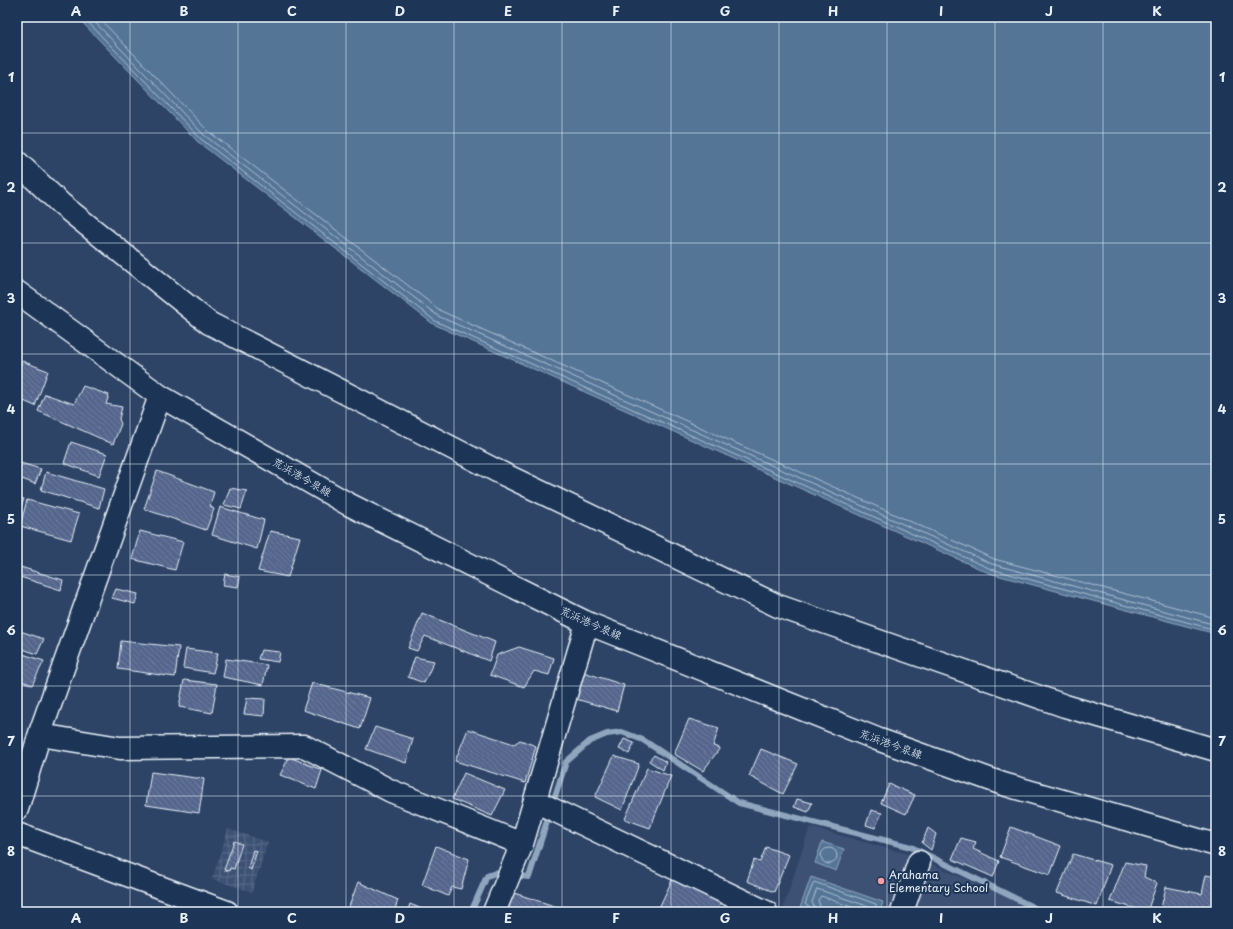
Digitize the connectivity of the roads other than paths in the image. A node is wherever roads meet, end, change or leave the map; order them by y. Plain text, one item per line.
1 (17, 162) edge
2 (17, 292) edge
3 (160, 396) junction
4 (587, 623) junction
5 (40, 735) junction
6 (1216, 750) edge
7 (545, 806) junction
8 (17, 809) edge
9 (17, 834) edge
10 (522, 844) junction
11 (1216, 845) edge
12 (919, 862) dead end
13 (227, 912) edge
14 (494, 912) edge
15 (766, 912) edge
16 (902, 912) edge

1 - 6 street
2 - 3 street, 荒浜港今泉線
3 - 4 street, 荒浜港今泉線
3 - 5 street
4 - 7 street
4 - 11 street, 荒浜港今泉線
5 - 8 street
5 - 10 street
7 - 10 street
7 - 15 street
9 - 13 street
10 - 14 street
12 - 16 street

